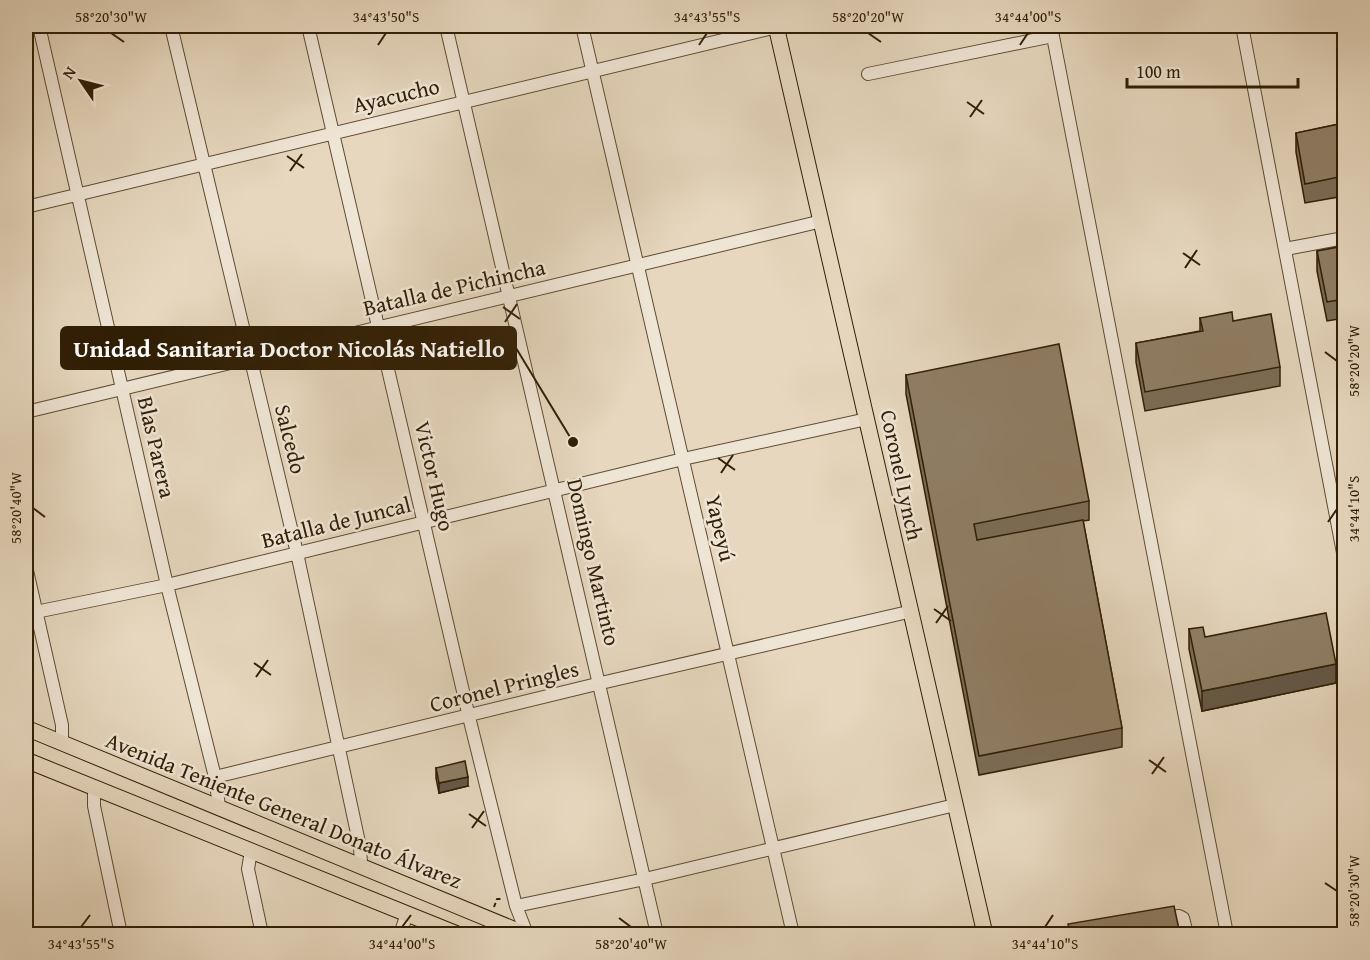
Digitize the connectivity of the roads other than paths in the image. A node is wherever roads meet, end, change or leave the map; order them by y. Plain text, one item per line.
1 (39, 26) edge
2 (171, 26) edge
3 (308, 26) edge
4 (446, 26) edge
5 (582, 26) edge
6 (776, 26) edge
7 (1242, 26) edge
8 (1052, 31) edge
9 (592, 70) junction
10 (868, 74) dead end
11 (463, 101) junction
12 (333, 132) junction
13 (203, 164) junction
14 (80, 195) junction
15 (26, 207) edge
16 (822, 221) junction
17 (1344, 238) edge
18 (1285, 249) junction
19 (638, 266) junction
20 (509, 296) junction
21 (378, 326) junction
22 (249, 357) junction
23 (123, 391) junction
24 (26, 412) edge
25 (867, 419) junction
26 (683, 459) junction
27 (556, 490) junction
28 (425, 522) junction
29 (297, 553) junction
30 (1344, 558) edge
31 (26, 566) edge
32 (167, 585) junction
33 (908, 612) junction
34 (31, 613) edge
35 (729, 654) junction
36 (601, 683) junction
37 (469, 717) junction
38 (26, 728) edge
39 (62, 743) junction
40 (339, 747) junction
41 (26, 760) edge
42 (215, 777) junction
43 (94, 788) junction
44 (955, 806) junction
45 (219, 807) junction
46 (774, 848) junction
47 (251, 851) junction
48 (361, 864) junction
49 (645, 879) junction
50 (515, 901) junction
51 (407, 914) junction
52 (1152, 921) edge
53 (121, 934) edge
54 (262, 934) edge
55 (400, 934) edge
56 (457, 934) edge
57 (526, 934) edge
58 (657, 934) edge
59 (793, 934) edge
60 (985, 934) edge
61 (1187, 934) edge
62 (1227, 934) edge

1 - 14 street, Blas Parera
2 - 13 street, Salcedo
3 - 12 street, Victor Hugo
4 - 11 street, Domingo Martinto
5 - 9 street, Yapeyú
6 - 9 street, Ayacucho
6 - 16 main road, Coronel Lynch
7 - 18 street
8 - 10 street
8 - 62 street
9 - 11 street, Ayacucho
9 - 19 street, Yapeyú
11 - 12 street, Ayacucho
11 - 20 street, Domingo Martinto
12 - 13 street, Ayacucho
12 - 21 street, Victor Hugo
13 - 14 street, Ayacucho
13 - 22 street, Salcedo
14 - 15 street, Ayacucho
14 - 23 street, Blas Parera
16 - 19 street, Batalla de Pichincha
16 - 25 main road, Coronel Lynch
17 - 18 street
18 - 30 street
19 - 20 street, Batalla de Pichincha
19 - 26 street, Yapeyú
20 - 21 street, Batalla de Pichincha
20 - 27 street, Domingo Martinto
21 - 22 street, Batalla de Pichincha
21 - 28 street, Victor Hugo
22 - 23 street, Batalla de Pichincha
22 - 29 street, Salcedo
23 - 24 street, Batalla de Pichincha
23 - 32 street, Blas Parera
25 - 26 street, Batalla de Juncal
25 - 33 main road, Coronel Lynch
26 - 27 street, Batalla de Juncal
26 - 35 street, Yapeyú
27 - 28 street, Batalla de Juncal
27 - 36 street, Domingo Martinto
28 - 29 street, Batalla de Juncal
28 - 37 street, Victor Hugo
29 - 32 street, Batalla de Juncal
29 - 40 street, Salcedo
31 - 34 street
32 - 34 street, Batalla de Juncal
32 - 42 street, Blas Parera
33 - 35 street, Coronel Pringles
33 - 44 main road, Coronel Lynch
34 - 39 street
35 - 36 street, Coronel Pringles
35 - 46 street, Yapeyú
36 - 37 street, Coronel Pringles
36 - 49 street, Domingo Martinto
37 - 40 street, Coronel Pringles
37 - 50 street, Victor Hugo
38 - 39 main road, Avenida Teniente General Donato Álvarez
39 - 45 main road, Avenida Teniente General Donato Álvarez
40 - 42 street, Coronel Pringles
40 - 48 street, Salcedo
41 - 43 main road
42 - 45 street, Blas Parera
43 - 47 main road
43 - 53 street
44 - 46 street
44 - 60 main road, Coronel Lynch
45 - 48 main road, Avenida Teniente General Donato Álvarez
46 - 49 street
46 - 59 street, Yapeyú
47 - 51 main road
47 - 54 street
48 - 57 main road, Avenida Teniente General Donato Álvarez
49 - 50 street
49 - 58 street, Domingo Martinto
50 - 57 street, Victor Hugo
51 - 55 street
51 - 56 main road
52 - 61 street

